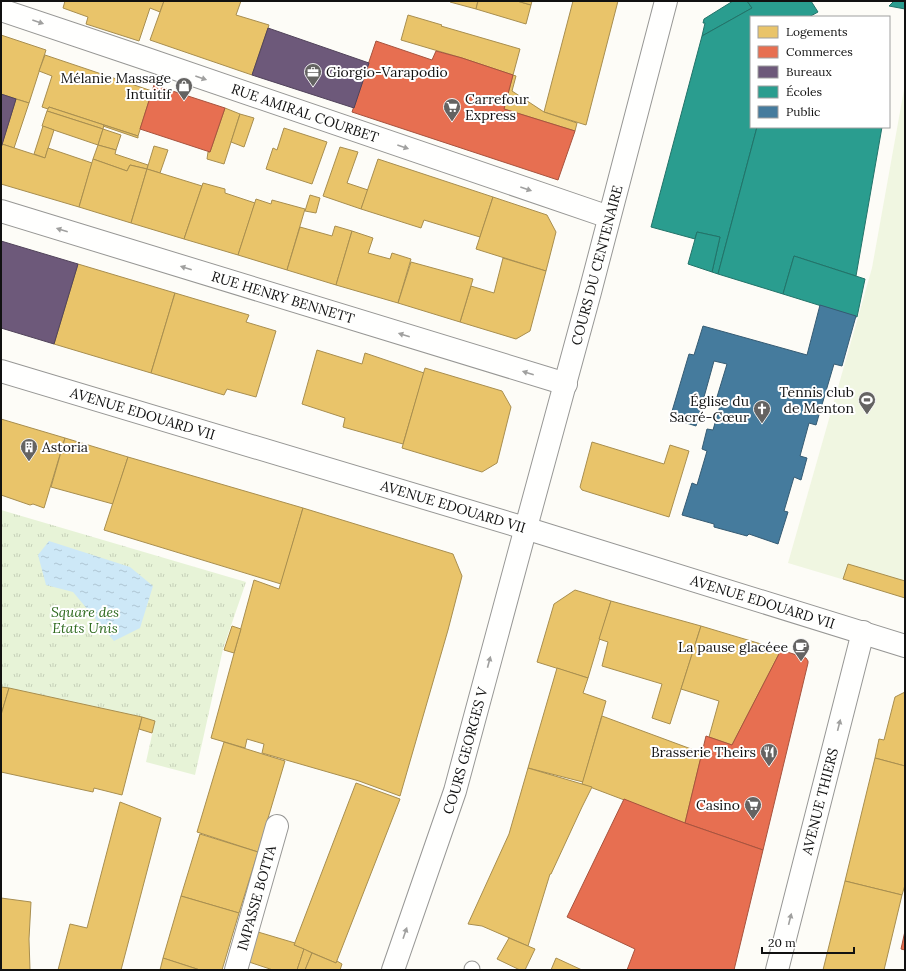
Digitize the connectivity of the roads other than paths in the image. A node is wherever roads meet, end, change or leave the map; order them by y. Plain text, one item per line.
1 (666, 1) edge
2 (1, 10) edge
3 (1, 211) edge
4 (609, 217) junction
5 (1, 371) edge
6 (566, 384) junction
7 (525, 528) junction
8 (863, 632) junction
9 (905, 646) edge
10 (277, 826) dead end
11 (236, 970) edge
12 (393, 970) edge
13 (777, 970) edge

1 - 4 street, COURS DU CENTENAIRE
2 -> 4 street, RUE AMIRAL COURBET
6 -> 3 street, RUE HENRY BENNETT
4 - 6 street, COURS DU CENTENAIRE
5 - 7 street, AVENUE EDOUARD VII
6 - 7 street, COURS DU CENTENAIRE
7 - 8 street, AVENUE EDOUARD VII
12 -> 7 street, COURS GEORGES V
8 - 9 street, AVENUE EDOUARD VII
13 -> 8 street, AVENUE THIERS
10 - 11 street, IMPASSE BOTTA

